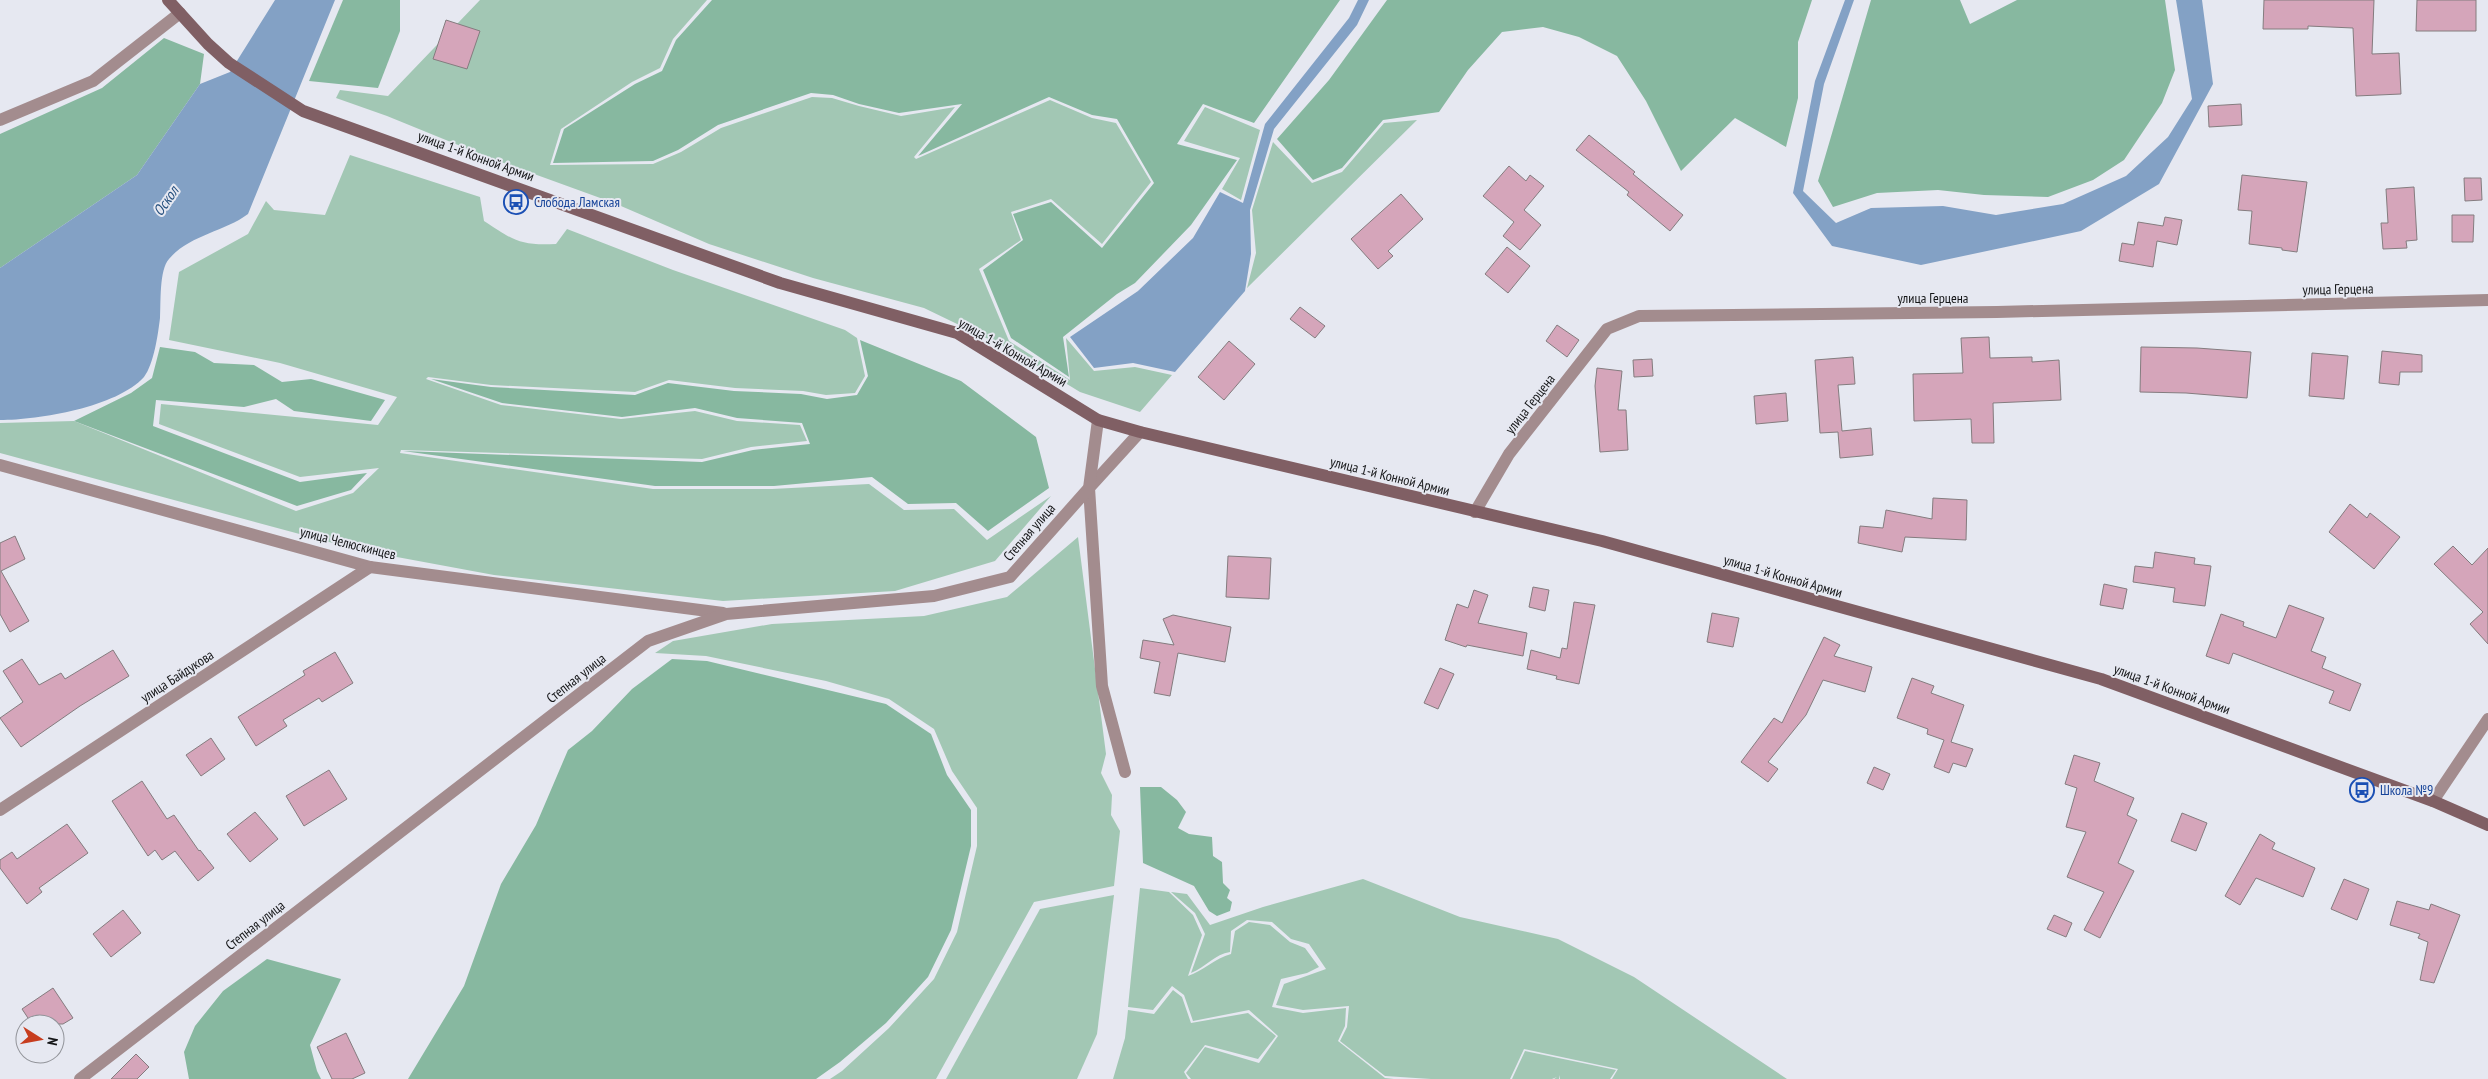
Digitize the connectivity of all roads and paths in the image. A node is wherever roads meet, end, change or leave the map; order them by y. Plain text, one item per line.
1 (168, 0) edge
2 (180, 12) junction
3 (0, 120) edge
4 (2488, 300) edge
5 (1098, 420) junction
6 (1140, 432) junction
7 (0, 465) edge
8 (1089, 488) junction
9 (1475, 512) junction
10 (370, 567) junction
11 (726, 614) junction
12 (2488, 719) edge
13 (1125, 772) dead end
14 (2434, 801) junction
15 (0, 810) edge
16 (2488, 825) edge
17 (80, 1079) edge

1 - 2 main road, улица 1-й Конной Армии
2 - 3 street
2 - 5 main road, улица 1-й Конной Армии
4 - 9 street, улица Герцена
5 - 6 main road, улица 1-й Конной Армии
5 - 8 street
6 - 8 street, Степная улица
6 - 9 main road, улица 1-й Конной Армии
7 - 10 street, улица Челюскинцев
8 - 11 street, Степная улица
8 - 13 street
9 - 14 main road, улица 1-й Конной Армии
10 - 11 street, улица Челюскинцев
10 - 15 street, улица Байдукова
11 - 17 street, Степная улица
12 - 14 street
14 - 16 main road, улица 1-й Конной Армии

